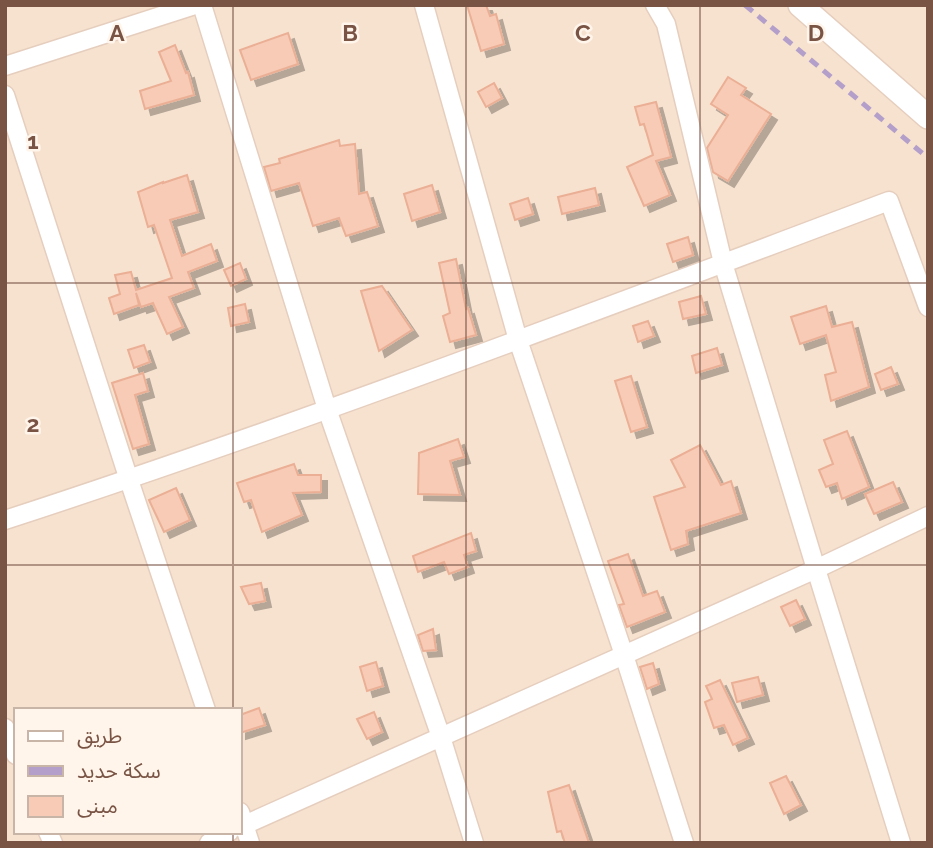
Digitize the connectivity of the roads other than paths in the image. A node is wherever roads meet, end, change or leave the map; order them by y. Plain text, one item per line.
1 (195, 5) edge
2 (202, 5) edge
3 (424, 5) edge
4 (655, 5) edge
5 (800, 5) edge
6 (5, 66) edge
7 (5, 95) edge
8 (928, 117) edge
9 (723, 263) junction
10 (928, 307) edge
11 (518, 340) junction
12 (327, 409) junction
13 (129, 480) junction
14 (928, 516) edge
15 (5, 520) edge
16 (816, 569) junction
17 (624, 656) junction
18 (204, 708) edge
19 (5, 728) edge
20 (441, 737) junction
21 (14, 750) edge
22 (242, 822) edge
23 (474, 843) edge
24 (684, 843) edge
25 (901, 843) edge

1 - 6 street
2 - 12 street
3 - 11 street
4 - 9 street
5 - 8 street
7 - 13 street
9 - 10 street
9 - 11 street
9 - 16 street
11 - 12 street
11 - 17 street
12 - 13 street
12 - 20 street
13 - 15 street
13 - 18 street
14 - 16 street
16 - 17 street
16 - 25 street
17 - 20 street
17 - 24 street
19 - 21 street
20 - 22 street
20 - 23 street

